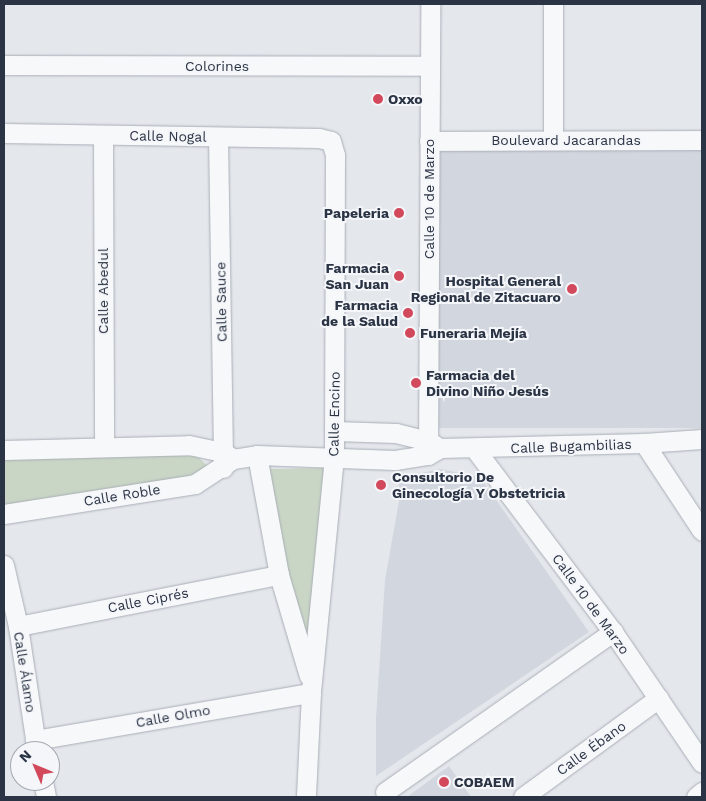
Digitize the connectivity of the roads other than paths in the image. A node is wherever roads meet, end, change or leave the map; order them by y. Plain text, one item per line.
1 (430, 4) edge
2 (553, 4) edge
3 (4, 65) edge
4 (430, 66) junction
5 (4, 133) edge
6 (103, 135) junction
7 (218, 137) junction
8 (553, 140) junction
9 (702, 140) edge
10 (331, 141) joint
11 (429, 141) junction
12 (334, 431) junction
13 (702, 439) edge
14 (644, 444) junction
15 (104, 447) junction
16 (432, 448) junction
17 (475, 449) junction
18 (4, 450) edge
19 (257, 455) junction
20 (334, 457) junction
21 (226, 460) junction
22 (4, 514) edge
23 (702, 531) edge
24 (4, 565) edge
25 (279, 575) junction
26 (18, 626) junction
27 (613, 632) junction
28 (311, 690) junction
29 (659, 698) junction
30 (35, 741) edge
31 (60, 741) edge
32 (702, 763) edge
33 (385, 792) dead end
34 (702, 792) edge
35 (306, 797) edge
36 (522, 797) edge
37 (696, 797) edge

1 - 4 street, Calle 10 de Marzo
2 - 8 street
3 - 4 street, Colorines
4 - 11 street, Calle 10 de Marzo
5 - 6 street, Calle Nogal
6 - 7 street, Calle Nogal
6 - 15 street, Calle Abedul
7 - 10 street, Calle Nogal
7 - 21 street, Calle Sauce
8 - 9 street, Boulevard Jacarandas
8 - 11 street, Boulevard Jacarandas
10 - 12 street, Calle Encino
11 - 16 street, Calle 10 de Marzo
12 - 16 street
12 - 20 street, Calle Encino
13 - 14 street, Calle Bugambilias
14 - 17 street, Calle Bugambilias
14 - 23 street
15 - 18 street, Calle Roble
15 - 21 street, Calle Roble
16 - 17 street, Calle Bugambilias
16 - 20 street, Calle Roble
17 - 27 street, Calle 10 de Marzo
19 - 20 street, Calle Roble
19 - 21 street, Calle Roble
19 - 25 street, Calle Encino
20 - 28 street, Calle Encino
21 - 22 street, Calle Roble
24 - 26 street, Calle Álamo
25 - 26 street, Calle Ciprés
25 - 28 street, Calle Encino
26 - 30 street, Calle Álamo
27 - 29 street, Calle 10 de Marzo
27 - 33 street
28 - 31 street, Calle Olmo
28 - 35 street, Calle Encino
29 - 32 street, Calle 10 de Marzo
29 - 36 street, Calle Ébano
34 - 37 street

